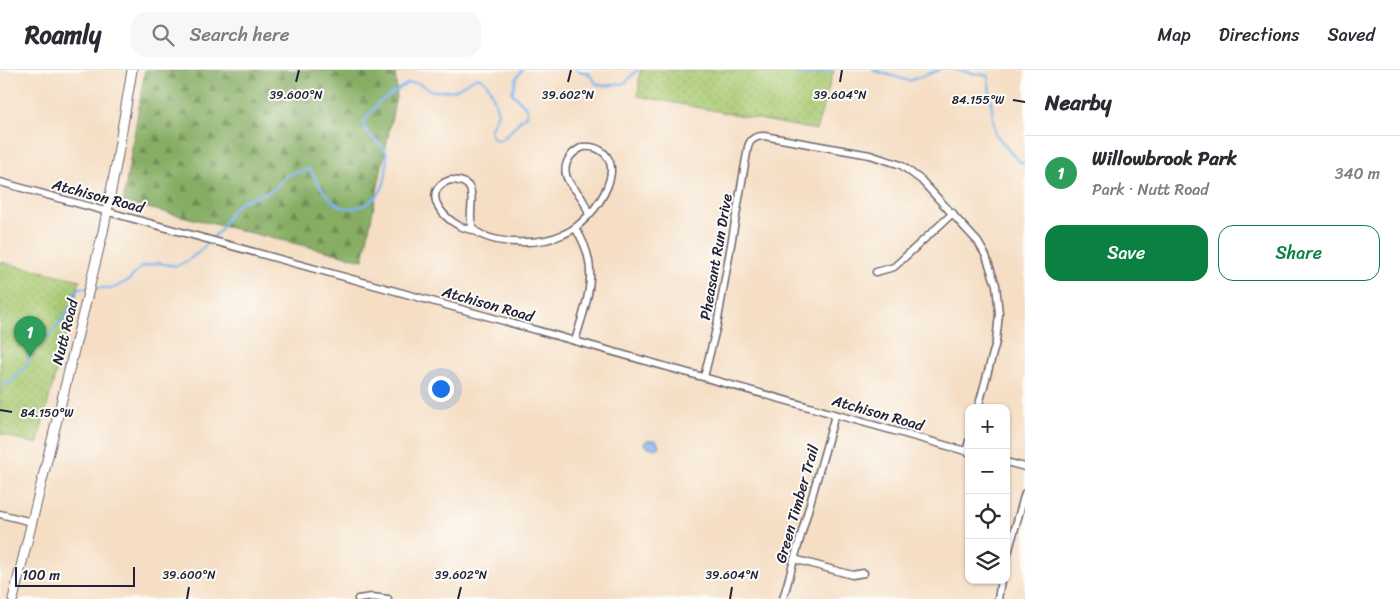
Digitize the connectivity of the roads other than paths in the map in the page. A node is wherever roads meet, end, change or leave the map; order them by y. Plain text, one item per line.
1 (132, 70) edge
2 (0, 182) edge
3 (108, 212) junction
4 (953, 213) junction
5 (589, 215) junction
6 (575, 228) junction
7 (474, 230) junction
8 (876, 272) dead end
9 (575, 341) junction
10 (704, 377) junction
11 (979, 404) edge
12 (835, 415) junction
13 (965, 450) edge
14 (1010, 463) edge
15 (1025, 468) edge
16 (1025, 493) edge
17 (0, 514) edge
18 (32, 522) junction
19 (1010, 546) edge
20 (794, 560) junction
21 (864, 572) dead end
22 (1000, 584) edge
23 (13, 599) edge
24 (358, 599) edge
25 (388, 599) edge
26 (783, 599) edge
27 (998, 599) edge

1 - 3 street, Nutt Road
2 - 3 street, Atchison Road
3 - 9 street, Atchison Road
3 - 18 street, Nutt Road
4 - 8 street
4 - 10 street, Pheasant Run Drive
4 - 11 street
5 - 5 street
5 - 6 street
6 - 7 street
6 - 9 street
7 - 7 street
9 - 10 street, Atchison Road
10 - 12 street, Atchison Road
12 - 13 street, Atchison Road
12 - 20 street, Green Timber Trail
14 - 15 street
16 - 19 street
17 - 18 street
18 - 23 street, Nutt Road
20 - 21 street
20 - 26 street, Green Timber Trail
22 - 27 street
24 - 25 street

